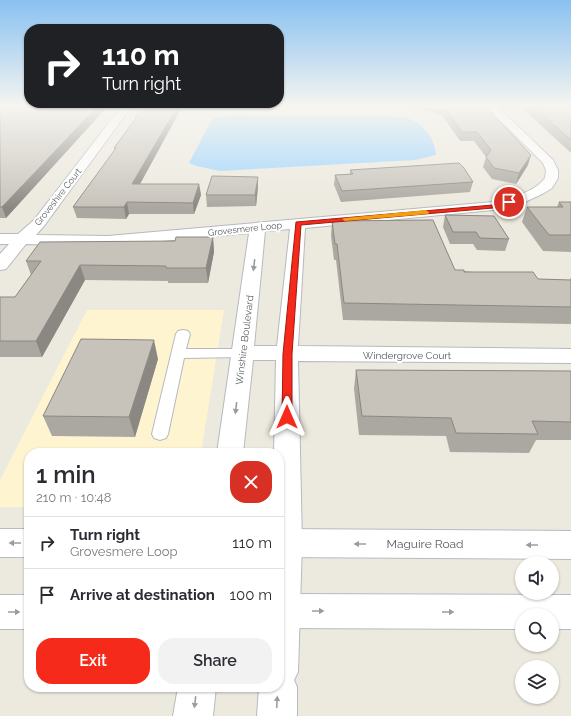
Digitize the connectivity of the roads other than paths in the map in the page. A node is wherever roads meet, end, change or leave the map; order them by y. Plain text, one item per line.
1 (101, 140) edge
2 (527, 140) edge
3 (298, 224) junction
4 (258, 227) junction
5 (0, 239) edge
6 (21, 240) junction
7 (0, 265) edge
8 (183, 334) dead end
9 (243, 353) junction
10 (178, 354) junction
11 (287, 354) junction
12 (571, 356) edge
13 (160, 434) dead end
14 (231, 448) edge
15 (284, 496) edge
16 (24, 543) edge
17 (284, 543) edge
18 (0, 544) edge
19 (571, 545) edge
20 (284, 611) edge
21 (0, 612) edge
22 (24, 612) edge
23 (571, 612) edge
24 (195, 692) edge
25 (278, 692) edge
26 (193, 716) edge
27 (276, 716) edge

1 - 6 street, Groveshire Court
2 - 3 street, Grovesmere Loop
3 - 4 street, Grovesmere Loop
3 - 11 street
4 - 6 street, Grovesmere Loop
4 -> 9 street, Winshire Boulevard
5 - 6 street, Grovesmere Loop
6 - 7 street, Groveshire Court
8 - 10 lane
9 - 10 lane
9 - 11 street, Windergrove Court
9 -> 14 street, Winshire Boulevard
10 - 13 lane
11 - 12 street, Windergrove Court
11 - 15 street
16 -> 18 street
19 -> 17 street, Maguire Road
20 -> 23 street
21 -> 22 street
24 -> 26 street
27 -> 25 street

